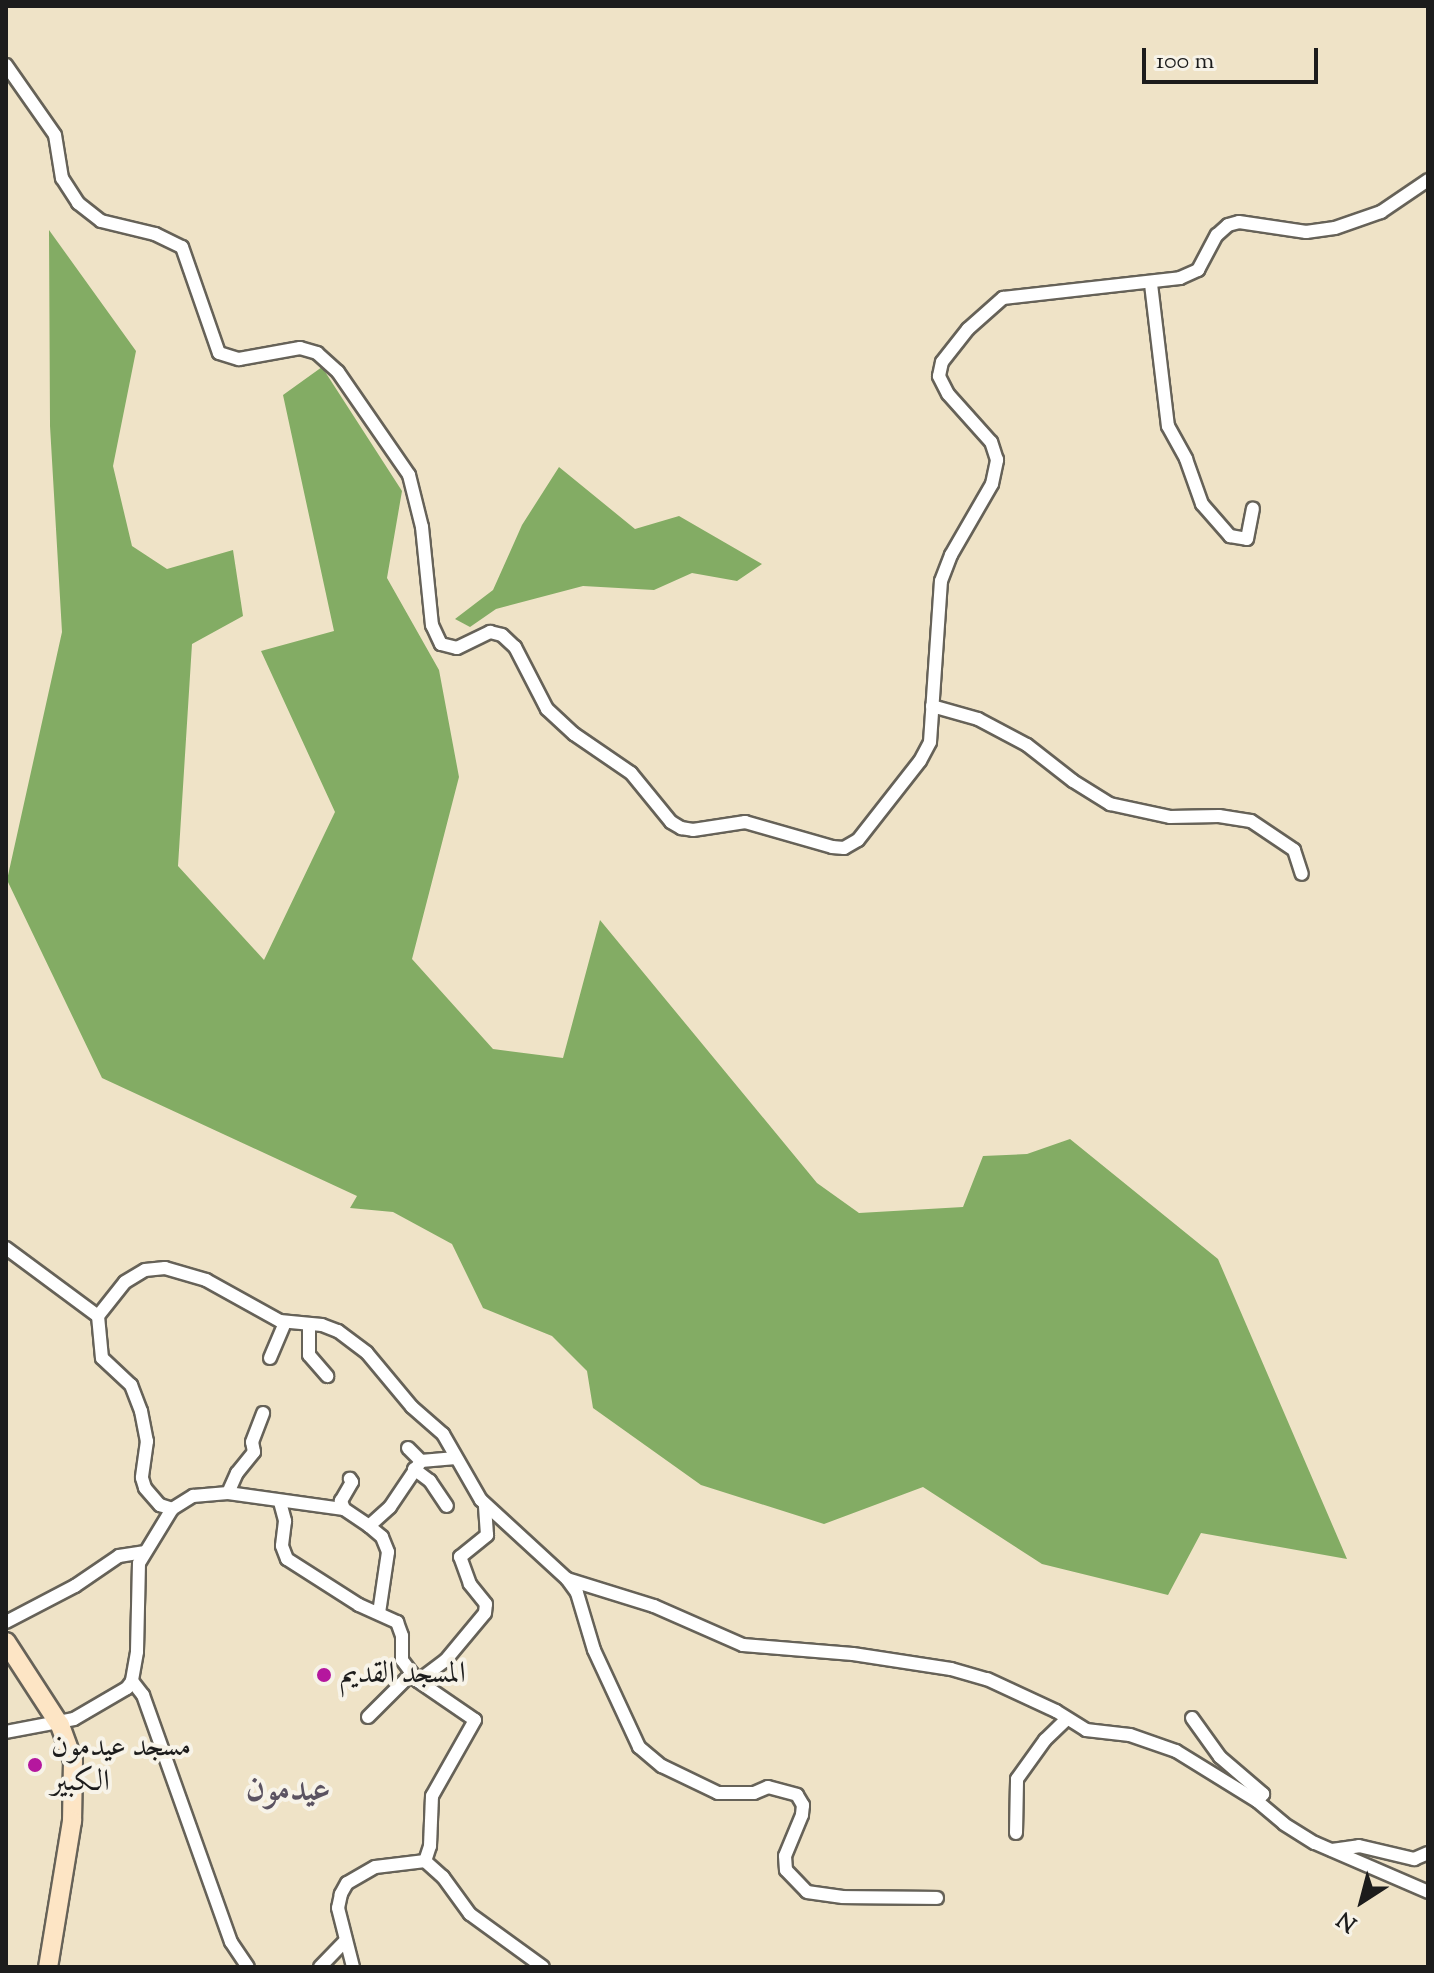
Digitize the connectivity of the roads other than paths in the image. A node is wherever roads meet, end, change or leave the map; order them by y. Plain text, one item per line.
1 (6, 65) edge
2 (1428, 180) edge
3 (1151, 284) junction
4 (1253, 509) dead end
5 (932, 706) junction
6 (1302, 874) dead end
7 (6, 1248) edge
8 (98, 1316) junction
9 (285, 1323) junction
10 (309, 1324) junction
11 (270, 1358) dead end
12 (327, 1376) dead end
13 (263, 1413) dead end
14 (408, 1448) dead end
15 (456, 1458) junction
16 (417, 1465) junction
17 (350, 1479) dead end
18 (228, 1493) junction
19 (280, 1502) junction
20 (485, 1504) junction
21 (447, 1506) dead end
22 (172, 1509) junction
23 (344, 1509) junction
24 (369, 1526) junction
25 (144, 1552) junction
26 (567, 1579) junction
27 (379, 1613) junction
28 (6, 1622) edge
29 (6, 1642) edge
30 (415, 1677) junction
31 (132, 1681) junction
32 (368, 1717) dead end
33 (1192, 1718) dead end
34 (1066, 1720) junction
35 (60, 1725) junction
36 (6, 1732) edge
37 (1257, 1801) junction
38 (1016, 1833) dead end
39 (1332, 1850) junction
40 (1428, 1853) edge
41 (425, 1861) junction
42 (1428, 1892) edge
43 (937, 1898) dead end
44 (346, 1940) junction
45 (48, 1967) edge
46 (248, 1967) edge
47 (320, 1967) edge
48 (353, 1967) edge
49 (543, 1967) edge

1 - 5 street
2 - 3 street
3 - 4 street
3 - 5 street
5 - 6 street
7 - 8 street
8 - 9 street
8 - 22 street
9 - 10 street
9 - 11 street
10 - 12 street
10 - 15 street
13 - 18 street
14 - 16 street
15 - 16 street
15 - 20 street
16 - 21 street
16 - 24 street
17 - 23 street
18 - 19 street
18 - 22 street
19 - 23 street
19 - 27 street
20 - 26 street
20 - 30 street
22 - 25 street
23 - 24 street
24 - 27 street
25 - 28 street
25 - 31 street
26 - 34 street
26 - 43 street
27 - 30 street
29 - 35 street
30 - 32 street
30 - 41 street
31 - 35 street
31 - 46 street
33 - 37 street
34 - 37 street
34 - 38 street
35 - 36 street
35 - 45 street
37 - 39 street
39 - 40 street
39 - 42 street
41 - 44 street
41 - 49 street
44 - 47 street
44 - 48 street

